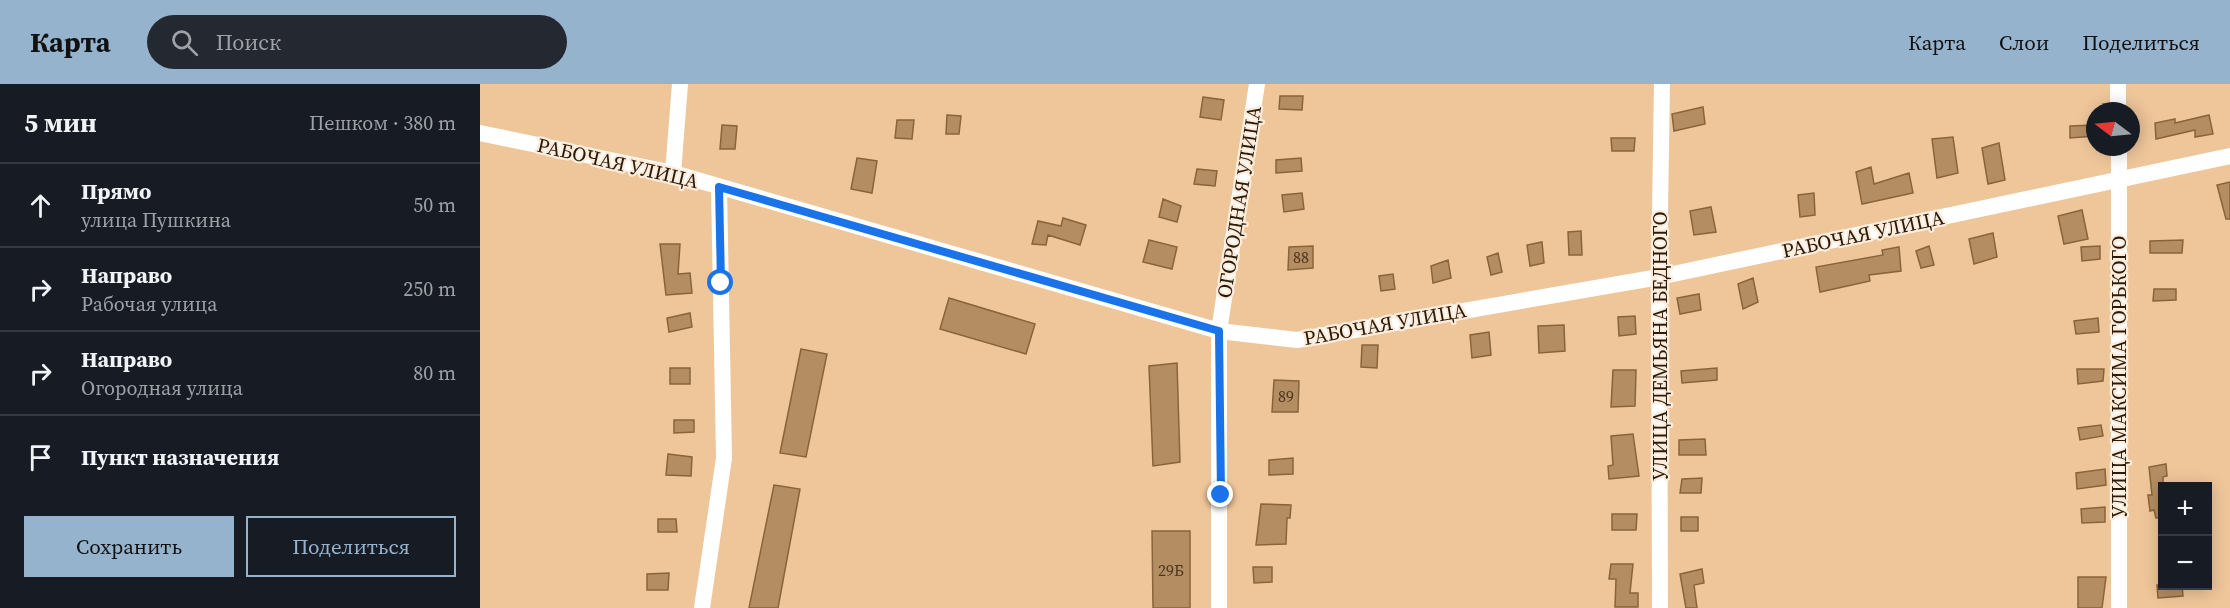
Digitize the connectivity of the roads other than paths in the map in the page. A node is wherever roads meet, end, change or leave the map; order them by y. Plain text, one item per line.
1 (680, 84) edge
2 (1257, 84) edge
3 (1662, 84) edge
4 (2118, 84) edge
5 (2118, 102) edge
6 (480, 133) edge
7 (2119, 156) edge
8 (2230, 156) edge
9 (673, 173) junction
10 (2119, 180) junction
11 (719, 187) junction
12 (1659, 277) junction
13 (1219, 331) junction
14 (702, 608) edge
15 (1219, 608) edge
16 (1660, 608) edge
17 (2119, 608) edge

1 - 9 street
2 - 13 street, ОГОРОДНАЯ УЛИЦА
3 - 12 street, УЛИЦА ДЕМЬЯНА БЕДНОГО
4 - 5 street
6 - 9 street, РАБОЧАЯ УЛИЦА
7 - 10 street, УЛИЦА МАКСИМА ГОРЬКОГО
8 - 10 street, РАБОЧАЯ УЛИЦА
9 - 11 street, РАБОЧАЯ УЛИЦА
10 - 12 street, РАБОЧАЯ УЛИЦА
10 - 17 street, УЛИЦА МАКСИМА ГОРЬКОГО
11 - 13 street, РАБОЧАЯ УЛИЦА
11 - 14 street
12 - 13 street, РАБОЧАЯ УЛИЦА
12 - 16 street, УЛИЦА ДЕМЬЯНА БЕДНОГО
13 - 15 street, ОГОРОДНАЯ УЛИЦА

